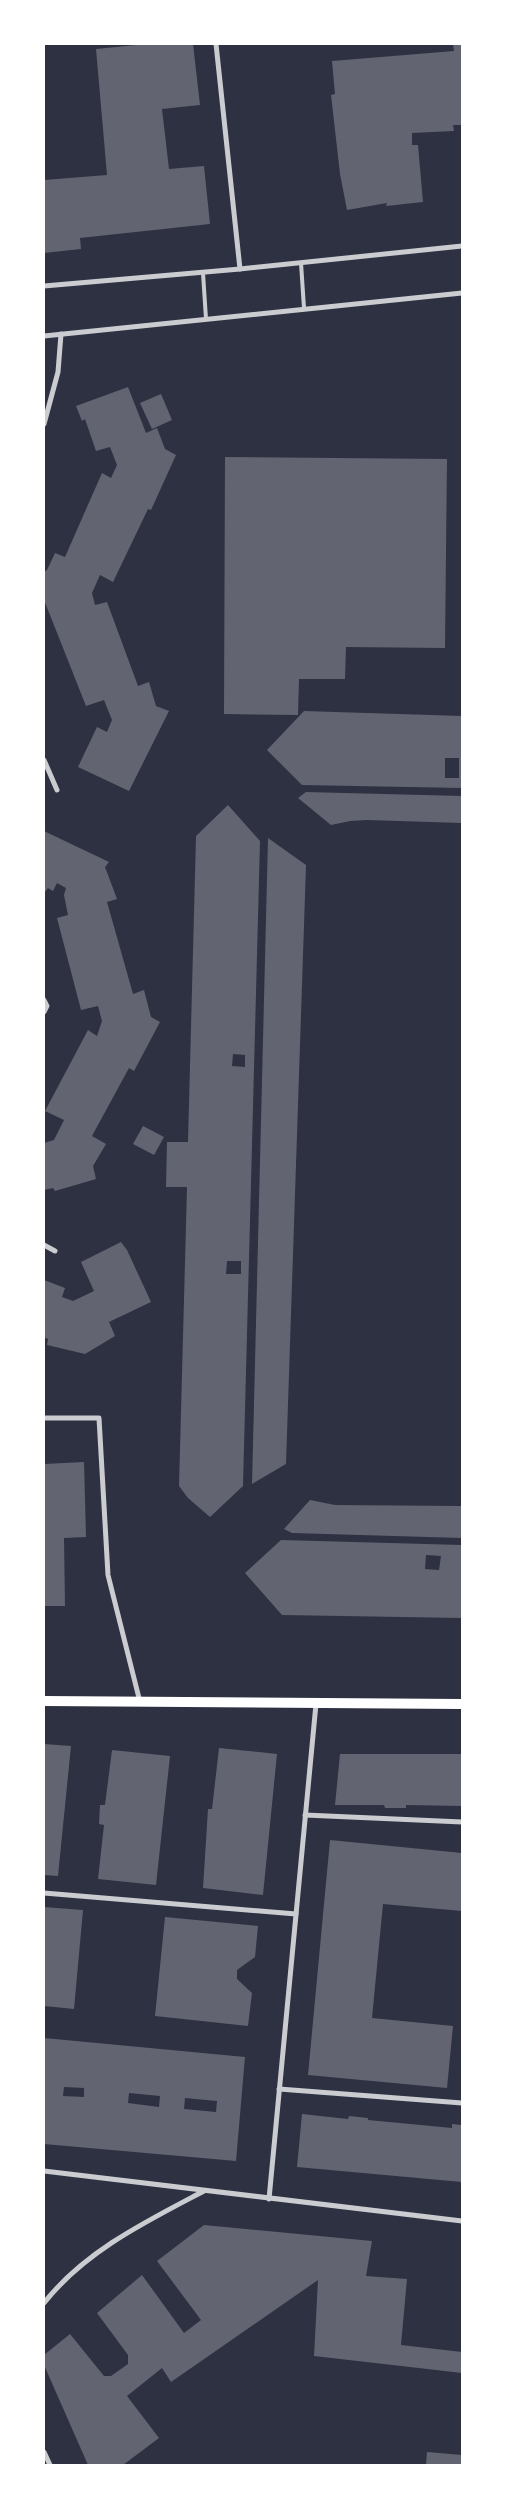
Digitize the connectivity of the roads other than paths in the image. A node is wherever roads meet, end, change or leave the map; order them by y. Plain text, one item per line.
1 (216, 44) edge
2 (462, 246) edge
3 (301, 263) junction
4 (240, 269) junction
5 (203, 273) junction
6 (44, 286) edge
7 (462, 293) edge
8 (304, 308) junction
9 (206, 319) junction
10 (61, 334) junction
11 (44, 336) edge
12 (44, 424) edge
13 (44, 760) edge
14 (57, 790) dead end
15 (44, 1000) edge
16 (44, 1012) edge
17 (44, 1245) edge
18 (55, 1251) dead end
19 (44, 1418) edge
20 (44, 1701) edge
21 (140, 1702) junction
22 (316, 1704) junction
23 (462, 1704) edge
24 (305, 1815) junction
25 (462, 1822) edge
26 (44, 1892) edge
27 (296, 1914) junction
28 (280, 2089) junction
29 (462, 2103) edge
30 (44, 2171) edge
31 (204, 2190) junction
32 (269, 2199) junction
33 (462, 2221) edge
34 (44, 2303) edge
35 (44, 2452) edge
36 (50, 2465) edge

1 - 4 street
2 - 3 street
3 - 4 street
3 - 8 lane
4 - 5 street
5 - 6 street
5 - 9 lane
7 - 8 street
8 - 9 street
9 - 10 street
10 - 11 street
10 - 12 street
13 - 14 street
15 - 16 street
17 - 18 street
19 - 21 street
20 - 21 main road
21 - 22 main road
22 - 23 main road
22 - 24 street
24 - 25 street
24 - 27 street
26 - 27 street
27 - 28 street
28 - 29 street
28 - 32 street
30 - 31 street
31 - 32 street
31 - 34 street
32 - 33 street
35 - 36 street

